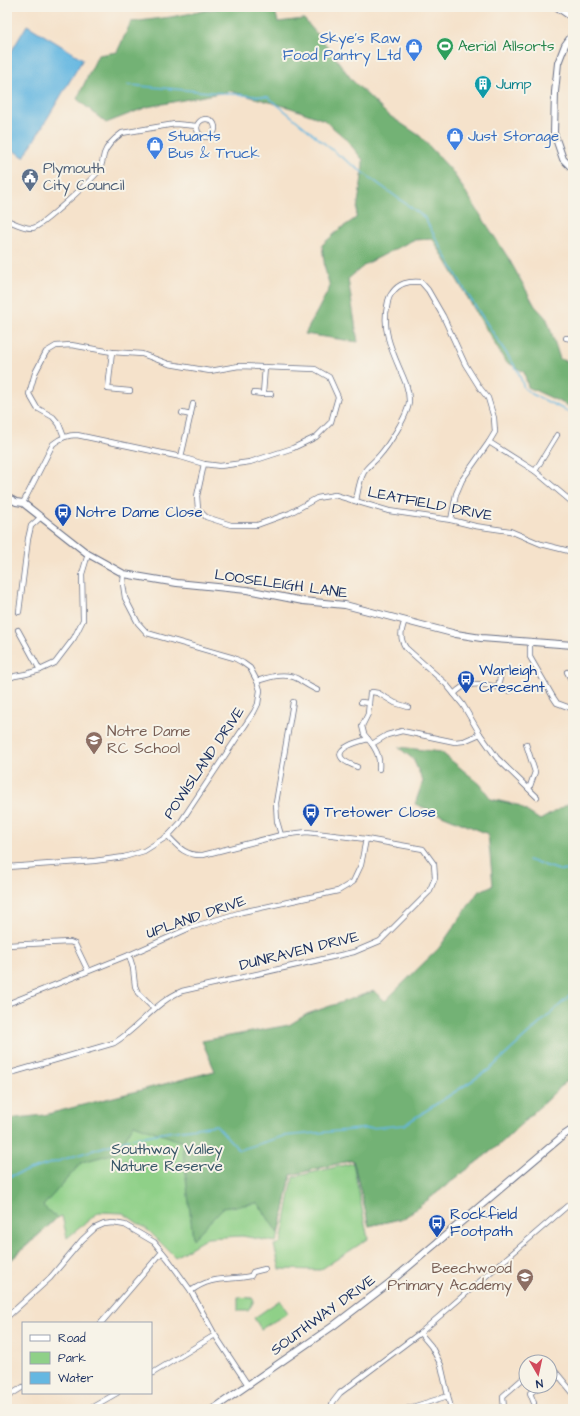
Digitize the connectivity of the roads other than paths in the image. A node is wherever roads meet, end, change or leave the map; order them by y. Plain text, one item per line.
1 (557, 7) edge
2 (573, 18) edge
3 (573, 34) edge
4 (197, 126) junction
5 (573, 169) edge
6 (7, 220) edge
7 (566, 338) dead end
8 (573, 339) edge
9 (112, 352) junction
10 (264, 367) junction
11 (130, 391) dead end
12 (254, 393) dead end
13 (263, 394) junction
14 (271, 394) dead end
15 (193, 404) dead end
16 (182, 413) dead end
17 (191, 415) junction
18 (556, 435) dead end
19 (64, 437) junction
20 (489, 442) junction
21 (180, 457) junction
22 (204, 464) junction
23 (535, 472) junction
24 (7, 497) edge
25 (356, 501) junction
26 (23, 503) junction
27 (573, 503) edge
28 (41, 517) junction
29 (451, 520) junction
30 (573, 552) edge
31 (88, 554) junction
32 (124, 574) junction
33 (19, 612) dead end
34 (405, 620) junction
35 (18, 630) dead end
36 (530, 642) junction
37 (573, 645) edge
38 (40, 670) junction
39 (567, 672) dead end
40 (501, 674) dead end
41 (7, 679) edge
42 (257, 681) junction
43 (573, 683) edge
44 (498, 686) junction
45 (317, 690) dead end
46 (509, 691) dead end
47 (454, 694) junction
48 (293, 702) dead end
49 (361, 702) dead end
50 (369, 703) junction
51 (408, 707) dead end
52 (573, 710) edge
53 (480, 734) junction
54 (368, 739) junction
55 (372, 744) junction
56 (526, 744) dead end
57 (357, 767) dead end
58 (379, 769) dead end
59 (528, 789) junction
60 (537, 797) dead end
61 (281, 835) junction
62 (168, 836) junction
63 (366, 838) junction
64 (7, 867) edge
65 (7, 945) edge
66 (129, 955) junction
67 (88, 971) junction
68 (7, 1004) edge
69 (154, 1009) junction
70 (7, 1074) edge
71 (573, 1130) edge
72 (573, 1201) edge
73 (162, 1252) junction
74 (265, 1269) dead end
75 (191, 1291) junction
76 (7, 1317) edge
77 (102, 1322) edge
78 (420, 1333) junction
79 (215, 1335) junction
80 (152, 1373) edge
81 (558, 1375) edge
82 (560, 1377) joint
83 (518, 1383) edge
84 (248, 1385) junction
85 (22, 1388) edge
86 (573, 1393) edge
87 (115, 1394) edge
88 (530, 1394) edge
89 (448, 1396) junction
90 (7, 1397) edge
91 (534, 1403) dead end
92 (89, 1409) edge
93 (213, 1409) edge
94 (331, 1409) edge
95 (406, 1409) edge
96 (451, 1409) edge
97 (504, 1409) edge

1 - 2 street
3 - 5 street
4 - 4 street
4 - 6 street
7 - 8 street
9 - 10 street
9 - 11 street
9 - 19 street
10 - 13 street
10 - 22 street
12 - 13 street
13 - 14 street
15 - 17 street
16 - 17 street
17 - 21 street
18 - 23 street
19 - 21 street
19 - 26 street
20 - 23 street
20 - 25 street
20 - 29 street
21 - 22 street
22 - 25 street, LEATFIELD DRIVE
23 - 27 street
24 - 26 street, LOOSELEIGH LANE
25 - 29 street, LEATFIELD DRIVE
26 - 28 street, LOOSELEIGH LANE
28 - 31 street, LOOSELEIGH LANE
28 - 33 street
29 - 30 street, LEATFIELD DRIVE
31 - 32 street, LOOSELEIGH LANE
31 - 38 street
32 - 34 street, LOOSELEIGH LANE
32 - 42 street
34 - 36 street, LOOSELEIGH LANE
34 - 47 street
35 - 38 street
36 - 37 street, LOOSELEIGH LANE
36 - 52 street
38 - 41 street
39 - 43 street
40 - 44 street
42 - 45 street
42 - 62 street, POWISLAND DRIVE
44 - 46 street
44 - 47 street
47 - 53 street
48 - 61 street
49 - 50 street
50 - 51 street
50 - 54 street
53 - 55 street
53 - 59 street
54 - 55 street
54 - 57 street
55 - 58 street
56 - 59 street
59 - 60 street
61 - 62 street, DUNRAVEN DRIVE
61 - 63 street, DUNRAVEN DRIVE
62 - 64 street, POWISLAND DRIVE
63 - 66 street, UPLAND DRIVE
63 - 69 street, DUNRAVEN DRIVE
65 - 67 street
66 - 67 street, UPLAND DRIVE
66 - 69 street
67 - 68 street, UPLAND DRIVE
69 - 70 street, DUNRAVEN DRIVE
71 - 84 street, SOUTHWAY DRIVE
72 - 78 street
73 - 75 street
73 - 76 street
73 - 77 street
74 - 75 street
75 - 79 street
78 - 89 street
78 - 94 street
79 - 80 street
79 - 84 street
81 - 82 street
82 - 86 street
83 - 97 street
84 - 93 street, SOUTHWAY DRIVE
85 - 90 street
87 - 92 street
88 - 91 street
89 - 95 street
89 - 96 street

